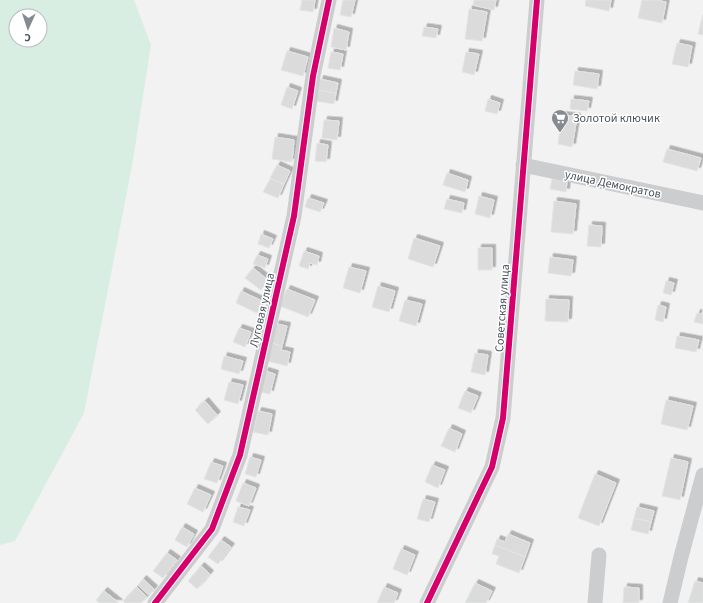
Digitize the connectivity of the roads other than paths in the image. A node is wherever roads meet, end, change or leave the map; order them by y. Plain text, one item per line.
1 (329, 0) edge
2 (537, 0) edge
3 (523, 165) junction
4 (703, 203) edge
5 (703, 475) edge
6 (599, 556) dead end
7 (155, 603) edge
8 (427, 603) edge
9 (595, 603) edge
10 (670, 603) edge

1 - 7 street, Луговая улица
2 - 3 street, Советская улица
3 - 4 street, улица Демократов
3 - 8 street, Советская улица
5 - 10 street
6 - 9 street

